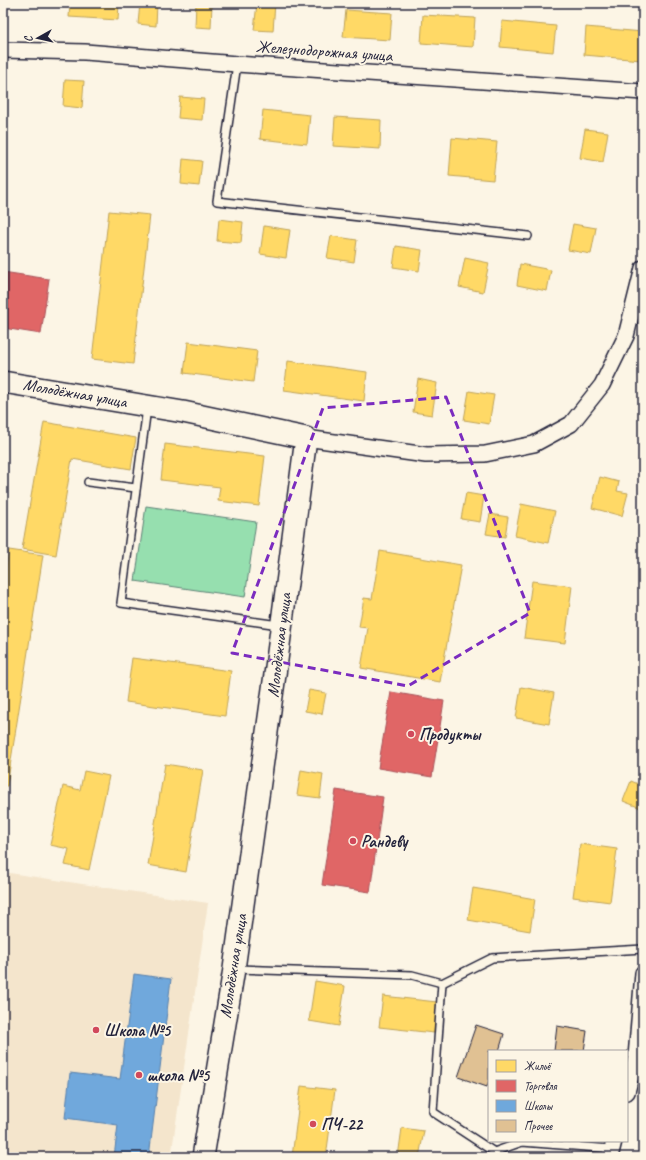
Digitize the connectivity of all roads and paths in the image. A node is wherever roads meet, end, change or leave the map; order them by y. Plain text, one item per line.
1 (3, 50) edge
2 (237, 64) junction
3 (643, 92) edge
4 (528, 236) dead end
5 (643, 268) edge
6 (3, 382) edge
7 (147, 406) junction
8 (306, 438) junction
9 (88, 482) dead end
10 (136, 488) junction
11 (281, 626) junction
12 (643, 949) edge
13 (234, 969) junction
14 (643, 973) edge
15 (442, 983) junction
16 (628, 1088) edge
17 (612, 1149) edge
18 (494, 1154) edge
19 (203, 1157) edge

1 - 2 street, Железнодорожная улица
2 - 3 street, Железнодорожная улица
2 - 4 lane
5 - 8 street
6 - 7 street, Молодёжная улица
7 - 8 street, Молодёжная улица
7 - 10 lane
8 - 11 street, Молодёжная улица
9 - 10 lane
10 - 11 lane
11 - 13 street, Молодёжная улица
12 - 15 lane
13 - 15 lane
13 - 19 street, Молодёжная улица
14 - 16 street
15 - 18 lane
17 - 18 lane

